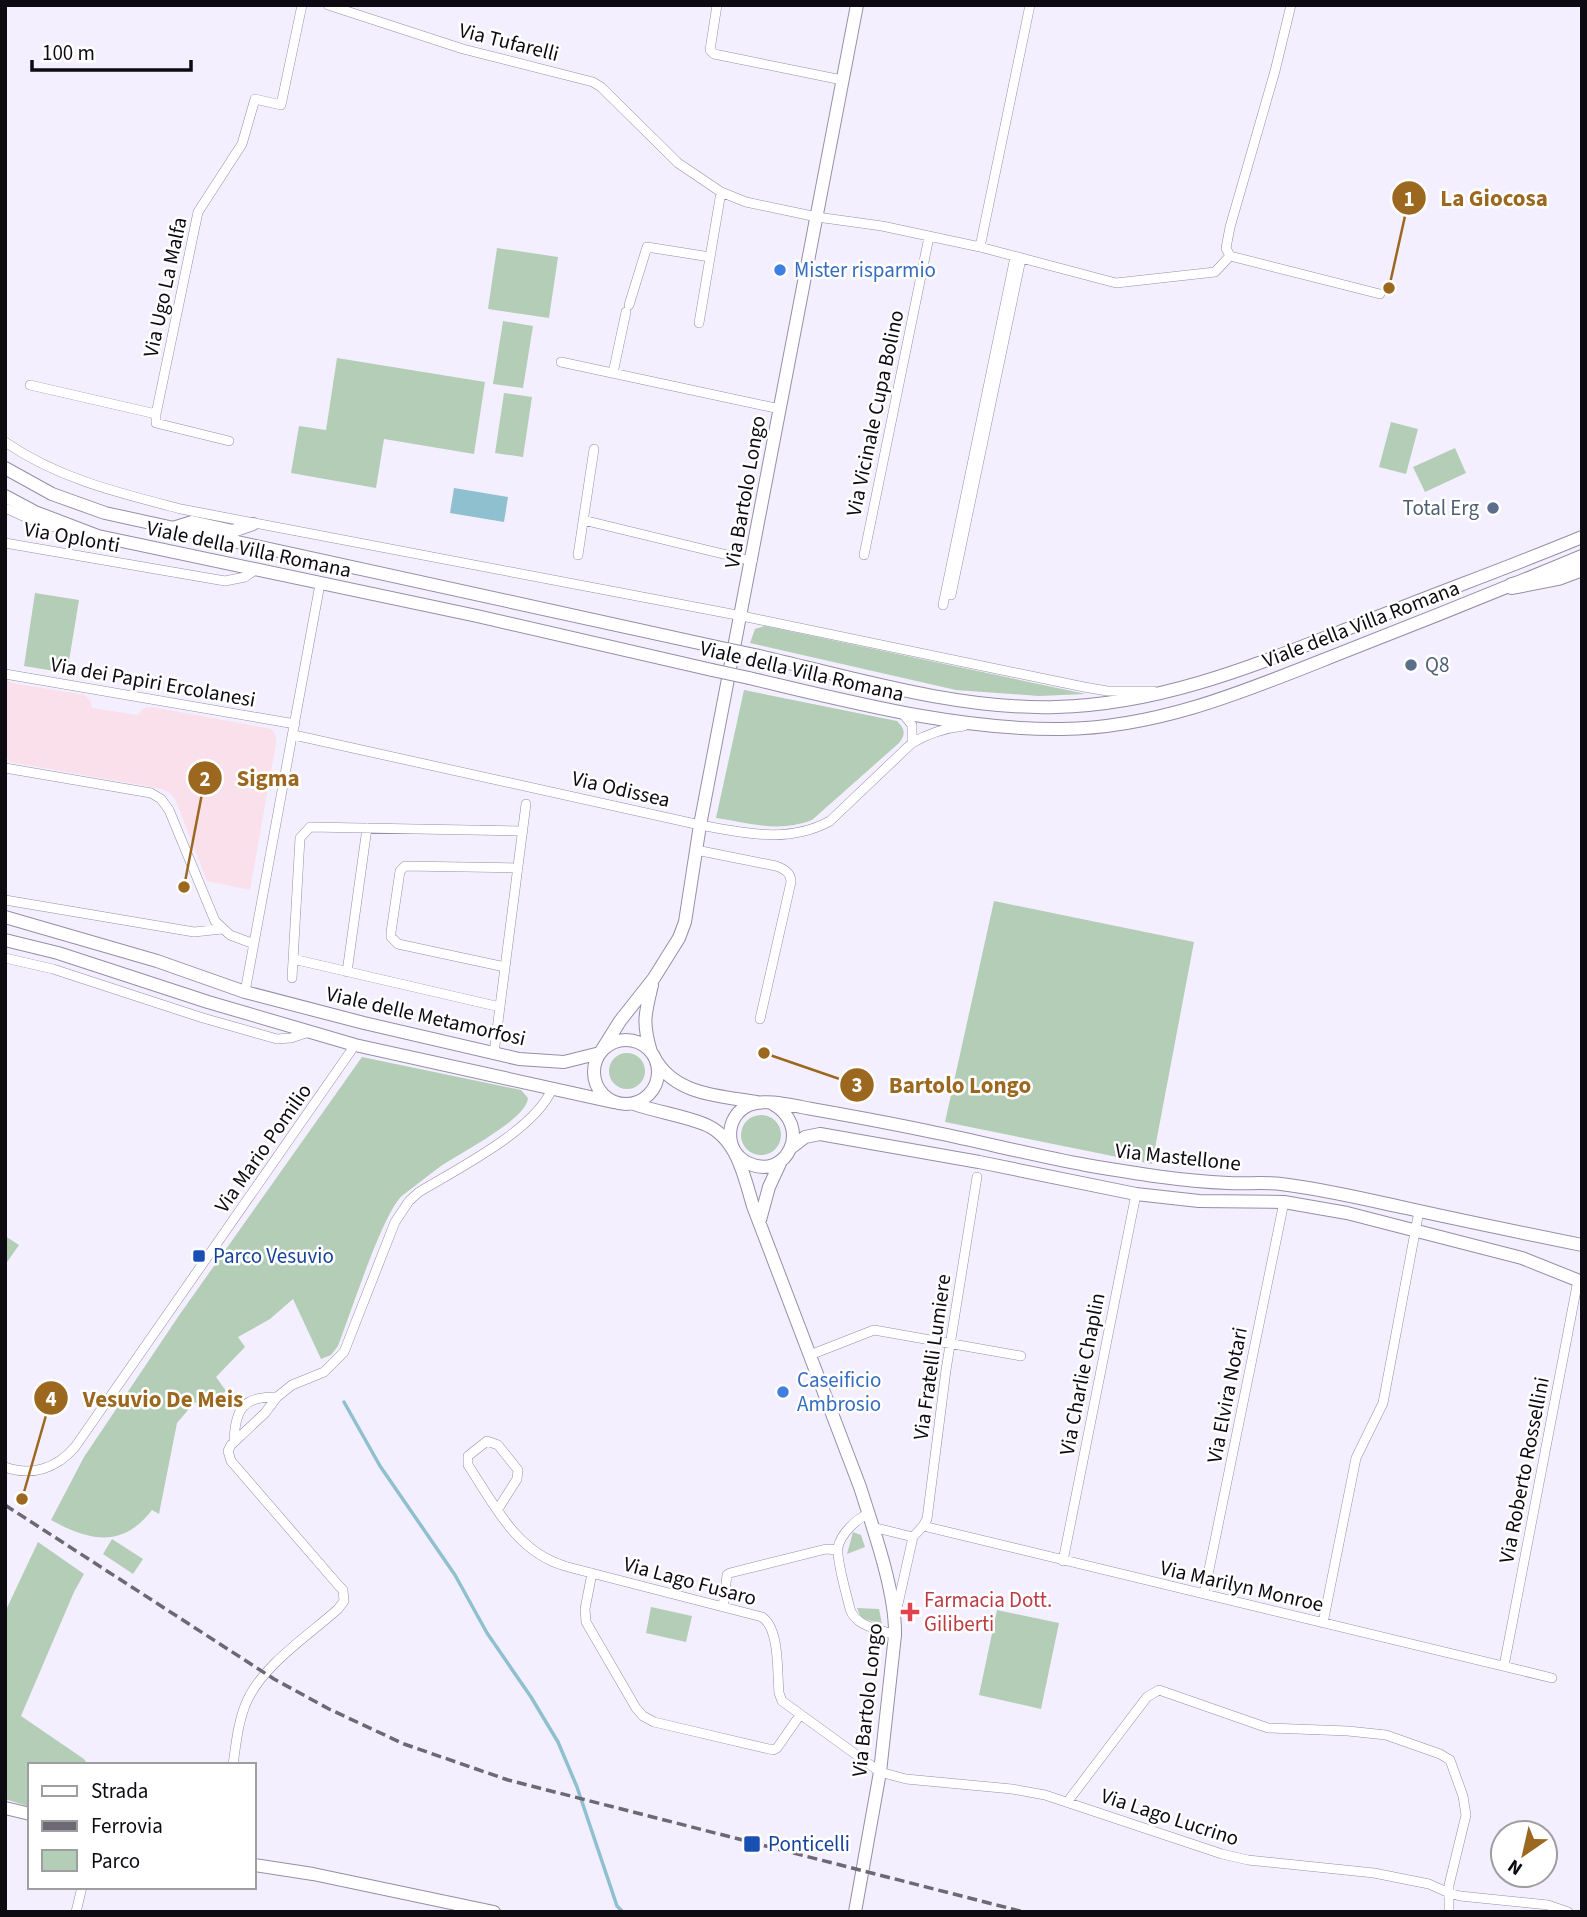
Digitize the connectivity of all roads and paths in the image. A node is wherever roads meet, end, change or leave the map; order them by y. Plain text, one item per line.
1 (302, 5) edge
2 (328, 5) edge
3 (717, 5) edge
4 (857, 5) edge
5 (1030, 5) edge
6 (1291, 5) edge
7 (842, 80) junction
8 (721, 192) junction
9 (817, 217) junction
10 (929, 237) junction
11 (980, 247) junction
12 (1230, 256) junction
13 (710, 257) junction
14 (1018, 258) junction
15 (1380, 294) dead end
16 (699, 323) dead end
17 (561, 362) dead end
18 (613, 373) junction
19 (30, 386) dead end
20 (780, 409) junction
21 (156, 414) junction
22 (229, 441) dead end
23 (5, 442) edge
24 (594, 449) dead end
25 (5, 468) edge
26 (5, 496) edge
27 (5, 508) edge
28 (583, 520) junction
29 (254, 524) junction
30 (69, 526) junction
31 (170, 528) junction
32 (1582, 537) edge
33 (5, 543) edge
34 (578, 555) dead end
35 (864, 555) dead end
36 (1582, 556) edge
37 (752, 561) junction
38 (1582, 568) edge
39 (256, 570) junction
40 (320, 584) junction
41 (1512, 586) junction
42 (951, 595) dead end
43 (943, 605) dead end
44 (742, 616) junction
45 (5, 674) edge
46 (1175, 691) junction
47 (903, 714) junction
48 (979, 723) junction
49 (295, 729) junction
50 (912, 743) junction
51 (5, 768) edge
52 (526, 803) dead end
53 (700, 825) junction
54 (367, 828) junction
55 (523, 831) junction
56 (696, 850) junction
57 (518, 868) junction
58 (5, 900) edge
59 (5, 917) edge
60 (222, 929) junction
61 (5, 940) edge
62 (254, 944) junction
63 (5, 958) edge
64 (293, 959) junction
65 (505, 967) junction
66 (347, 972) junction
67 (292, 978) dead end
68 (654, 978) junction
69 (245, 992) junction
70 (500, 1007) junction
71 (242, 1013) junction
72 (760, 1019) dead end
73 (364, 1023) junction
74 (309, 1032) junction
75 (355, 1045) junction
76 (494, 1053) junction
77 (600, 1053) junction
78 (653, 1057) junction
79 (552, 1089) junction
80 (613, 1102) junction
81 (757, 1102) junction
82 (771, 1103) junction
83 (634, 1104) junction
84 (792, 1147) junction
85 (734, 1150) junction
86 (781, 1161) junction
87 (977, 1177) dead end
88 (1136, 1194) junction
89 (1284, 1202) junction
90 (1419, 1211) junction
91 (760, 1220) junction
92 (1416, 1229) junction
93 (1582, 1245) edge
94 (1580, 1281) edge
95 (951, 1342) junction
96 (810, 1355) junction
97 (1021, 1356) dead end
98 (277, 1397) junction
99 (234, 1442) junction
100 (5, 1467) edge
101 (498, 1509) junction
102 (870, 1521) junction
103 (923, 1527) junction
104 (913, 1537) junction
105 (838, 1550) junction
106 (1063, 1561) junction
107 (592, 1573) junction
108 (1204, 1594) junction
109 (723, 1607) junction
110 (895, 1614) junction
111 (1323, 1623) junction
112 (895, 1634) junction
113 (1504, 1667) junction
114 (1552, 1678) dead end
115 (800, 1715) junction
116 (233, 1763) edge
117 (880, 1772) junction
118 (1068, 1801) junction
119 (5, 1808) edge
120 (28, 1814) edge
121 (256, 1865) edge
122 (82, 1889) edge
123 (1449, 1893) junction
124 (76, 1912) edge
125 (494, 1912) edge
126 (855, 1912) edge
127 (1450, 1912) edge
128 (1568, 1912) edge

1 - 21 street, Via Ugo La Malfa
2 - 8 street, Via Tufarelli
3 - 7 street
4 - 7 street, Via Bartolo Longo
5 - 11 street
6 - 12 street
7 - 9 street, Via Bartolo Longo
8 - 9 street
8 - 13 street
9 - 10 street
9 - 20 street, Via Bartolo Longo
10 - 11 street
10 - 35 street, Via Vicinale Cupa Bolino
11 - 14 street
12 - 14 street
12 - 15 street
13 - 16 street
13 - 18 street
14 - 42 street
14 - 43 street
17 - 18 street
18 - 20 street
19 - 21 street
20 - 37 street, Via Bartolo Longo
21 - 22 street
23 - 29 street, Viale della Villa Romana
24 - 28 street
25 - 31 street, Viale della Villa Romana
26 - 30 street, Viale della Villa Romana
27 - 30 street
28 - 34 street
28 - 37 street
29 - 31 street
29 - 44 street, Viale della Villa Romana
30 - 39 street, Viale della Villa Romana
31 - 46 street, Viale della Villa Romana, bridge
32 - 46 street, Viale della Villa Romana
33 - 39 street, Via Oplonti
36 - 41 street, Viale della Villa Romana
37 - 44 street, Via Bartolo Longo
38 - 41 highway
39 - 40 street, Viale della Villa Romana
40 - 47 street, Viale della Villa Romana, bridge
40 - 49 street
41 - 48 street, Viale della Villa Romana
44 - 46 street, Viale della Villa Romana
44 - 53 street, Via Bartolo Longo
45 - 49 street, Via dei Papiri Ercolanesi
47 - 48 street, Viale della Villa Romana
47 - 50 street
48 - 50 street, Via Odissea
49 - 53 street, Via Odissea
49 - 62 street
50 - 53 street, Via Odissea
51 - 60 street
52 - 55 street
53 - 56 street, Via Bartolo Longo
54 - 55 street
54 - 64 street
54 - 66 street
55 - 57 street
56 - 68 street, Via Bartolo Longo
56 - 72 street
57 - 65 street
57 - 65 street
58 - 60 street
59 - 69 street, Viale delle Metamorfosi
60 - 62 street
61 - 71 street, Viale delle Metamorfosi
62 - 69 street
63 - 74 street, Viale delle Metamorfosi
64 - 66 street
64 - 67 street
65 - 70 street
66 - 70 street
68 - 77 street, Via Bartolo Longo
68 - 78 street, Via Bartolo Longo
69 - 71 street
69 - 73 street, Viale delle Metamorfosi
70 - 76 street
71 - 74 street, Viale delle Metamorfosi
73 - 75 street
73 - 76 street, Viale delle Metamorfosi
74 - 75 street, Viale delle Metamorfosi
75 - 79 street, Viale delle Metamorfosi
75 - 100 street, Via Mario Pomilio
76 - 77 street, Viale delle Metamorfosi
77 - 78 street
77 - 80 street
78 - 81 street
78 - 83 street
79 - 80 street, Viale delle Metamorfosi
79 - 98 street
80 - 83 street
81 - 82 street
81 - 85 street
82 - 84 street
82 - 90 street, Via Mastellone
83 - 85 street, Via Bartolo Longo
84 - 86 street
84 - 88 street, Via Mastellone
85 - 86 street
85 - 91 street, Via Bartolo Longo
86 - 91 street
87 - 95 street, Via Fratelli Lumiere
88 - 89 street, Via Mastellone
88 - 106 street, Via Charlie Chaplin
89 - 92 street, Via Mastellone
89 - 108 street, Via Elvira Notari
90 - 92 street
90 - 93 street, Via Mastellone
91 - 96 street, Via Bartolo Longo
92 - 94 street, Via Mastellone
92 - 111 street
94 - 113 street, Via Roberto Rossellini
95 - 96 street
95 - 97 street
95 - 103 street, Via Fratelli Lumiere
96 - 102 street, Via Bartolo Longo
98 - 99 street
98 - 99 street
99 - 116 street
101 - 101 street, Via Lago Fusaro
101 - 107 street, Via Lago Fusaro
102 - 104 street
102 - 105 street
102 - 110 street, Via Bartolo Longo
103 - 104 street
103 - 106 street, Via Marilyn Monroe
104 - 110 street
105 - 109 street
105 - 112 street
106 - 108 street, Via Marilyn Monroe
107 - 109 street, Via Lago Fusaro
107 - 115 street
108 - 111 street, Via Marilyn Monroe
109 - 115 street, Via Lago Fusaro
110 - 112 street, Via Bartolo Longo
111 - 113 street, Via Marilyn Monroe
112 - 117 street, Via Bartolo Longo
113 - 114 street, Via Marilyn Monroe
115 - 117 street, Via Lago Fusaro
117 - 118 street, Via Lago Lucrino
117 - 126 street, Via Bartolo Longo
118 - 123 street, Via Lago Lucrino
118 - 123 street
119 - 120 street
121 - 125 street
122 - 124 street
123 - 127 street
123 - 128 street, Via Lago Lucrino

